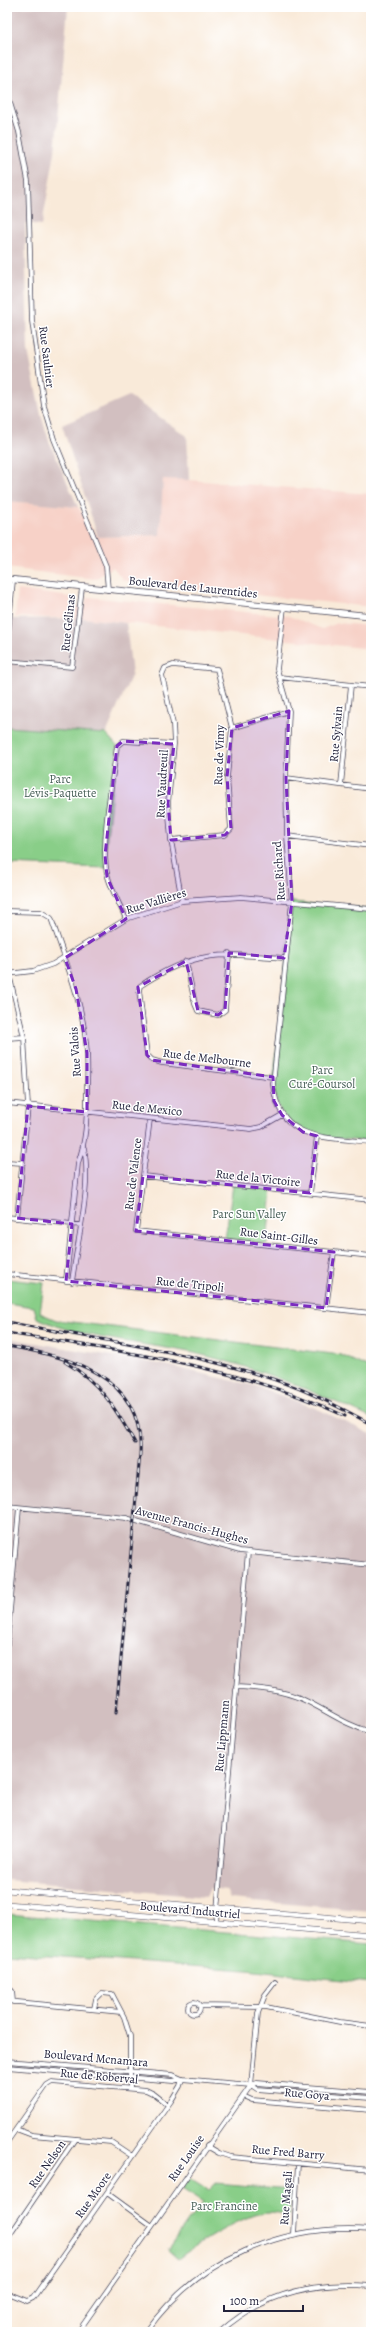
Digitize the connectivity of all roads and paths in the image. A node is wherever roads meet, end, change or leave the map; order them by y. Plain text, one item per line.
1 (7, 93) edge
2 (9, 579) edge
3 (82, 588) junction
4 (108, 590) junction
5 (284, 607) junction
6 (371, 616) edge
7 (7, 644) edge
8 (7, 661) edge
9 (217, 669) joint
10 (279, 677) junction
11 (351, 685) junction
12 (371, 687) edge
13 (289, 711) junction
14 (232, 728) junction
15 (174, 744) junction
16 (286, 778) junction
17 (341, 786) junction
18 (371, 789) edge
19 (287, 836) junction
20 (171, 840) junction
21 (371, 846) edge
22 (182, 901) junction
23 (292, 902) junction
24 (371, 908) edge
25 (7, 911) edge
26 (126, 919) junction
27 (229, 953) junction
28 (65, 958) junction
29 (284, 958) junction
30 (186, 961) junction
31 (8, 974) edge
32 (24, 1037) junction
33 (7, 1038) edge
34 (273, 1076) junction
35 (7, 1103) edge
36 (28, 1106) junction
37 (87, 1112) junction
38 (282, 1115) junction
39 (150, 1119) junction
40 (317, 1136) junction
41 (371, 1142) edge
42 (84, 1147) junction
43 (7, 1162) edge
44 (23, 1163) junction
45 (143, 1176) junction
46 (310, 1193) junction
47 (371, 1200) edge
48 (7, 1217) edge
49 (17, 1218) junction
50 (72, 1224) junction
51 (81, 1225) junction
52 (136, 1231) joint
53 (334, 1252) junction
54 (371, 1256) edge
55 (7, 1274) edge
56 (69, 1281) junction
57 (326, 1308) junction
58 (371, 1313) edge
59 (7, 1506) edge
60 (19, 1508) junction
61 (248, 1552) junction
62 (371, 1564) edge
63 (7, 1644) edge
64 (236, 1686) junction
65 (371, 1732) edge
66 (7, 1890) edge
67 (7, 1904) edge
68 (217, 1908) junction
69 (371, 1921) edge
70 (216, 1922) junction
71 (371, 1935) edge
72 (275, 1982) dead end
73 (7, 1986) edge
74 (7, 2002) edge
75 (13, 2002) junction
76 (199, 2006) dead end
77 (260, 2008) junction
78 (94, 2009) junction
79 (121, 2012) junction
80 (371, 2026) edge
81 (7, 2061) edge
82 (7, 2068) edge
83 (131, 2071) junction
84 (131, 2078) junction
85 (182, 2079) junction
86 (251, 2085) junction
87 (130, 2088) junction
88 (371, 2092) edge
89 (243, 2096) junction
90 (371, 2098) edge
91 (168, 2105) junction
92 (371, 2110) edge
93 (16, 2129) junction
94 (75, 2139) junction
95 (7, 2142) edge
96 (207, 2146) junction
97 (132, 2156) junction
98 (298, 2163) junction
99 (371, 2170) edge
100 (107, 2193) junction
101 (151, 2225) junction
102 (371, 2230) edge
103 (294, 2234) junction
104 (7, 2239) edge
105 (371, 2286) edge
106 (7, 2293) edge
107 (78, 2332) edge
108 (146, 2332) edge
109 (220, 2332) edge

1 - 4 street, Rue Saulnier
2 - 3 main road, Boulevard des Laurentides
2 - 7 street
3 - 4 main road, Boulevard des Laurentides
3 - 8 street, Rue Gélinas
4 - 5 main road, Boulevard des Laurentides
5 - 6 main road, Boulevard des Laurentides
5 - 10 street, Rue Richard
9 - 14 street, Rue de Vimy
9 - 15 street, Rue Vaudreuil
10 - 11 street
10 - 13 street, Rue Richard
11 - 12 street
11 - 17 street, Rue Sylvain
13 - 14 street
13 - 16 street, Rue Richard
14 - 20 street, Rue de Vimy
15 - 20 street, Rue Vaudreuil
15 - 26 street
16 - 17 street
16 - 19 street, Rue Richard
17 - 18 street
19 - 21 street
19 - 23 street, Rue Richard
20 - 22 street, Rue Vaudreuil
22 - 23 street, Rue Vallières
22 - 26 street, Rue Vallières
23 - 24 street, Rue Vallières
23 - 29 street, Rue Richard
25 - 28 street, Rue Valois
26 - 28 street, Rue Vallières
27 - 29 street, Rue de Melbourne
27 - 30 street, Rue de Melbourne
27 - 30 street
28 - 31 street, Rue Vallières
28 - 37 street, Rue Valois
29 - 34 street, Rue Richard
30 - 34 street, Rue de Melbourne
31 - 32 street
32 - 33 street
32 - 36 street
34 - 38 street, Rue Richard
35 - 36 street, Rue de Mexico
36 - 37 street, Rue de Mexico
36 - 44 street
37 - 39 street, Rue de Mexico
37 - 42 street, Rue Valois
38 - 39 street, Rue de Mexico
38 - 40 street, Rue Richard
39 - 45 street, Rue de Valence
40 - 41 street, Rue Richard
40 - 46 street
42 - 50 street, Rue Valois
42 - 51 street, Rue Valois
43 - 44 street
44 - 49 street
45 - 46 street, Rue de la Victoire
45 - 52 street, Rue de Valence
46 - 47 street, Rue de la Victoire
48 - 49 street
49 - 50 street
50 - 51 street
50 - 56 street, Rue Valois
51 - 56 street, Rue Valois
52 - 53 street, Rue Saint-Gilles
53 - 54 street, Rue Saint-Gilles
53 - 57 street
55 - 56 street, Rue de Tripoli
56 - 57 street, Rue de Tripoli
57 - 58 street, Rue de Tripoli
59 - 60 street, Avenue Francis-Hughes
60 - 61 street, Avenue Francis-Hughes
60 - 63 street
61 - 62 street, Avenue Francis-Hughes
61 - 64 street, Rue Lippmann
64 - 65 street
64 - 68 street, Rue Lippmann
66 - 68 street, Boulevard Industriel
67 - 70 street, Boulevard Industriel
68 - 69 street, Boulevard Industriel
68 - 70 street, Rue Lippmann
70 - 71 street, Boulevard Industriel
72 - 77 street, Rue Louise
73 - 75 street
74 - 75 street
75 - 78 street
76 - 77 street
77 - 80 street
77 - 86 street, Rue Louise
78 - 79 street
78 - 79 street
79 - 83 street
81 - 83 street, Boulevard Mcnamara
82 - 84 street, Boulevard Mcnamara
83 - 84 street
83 - 85 street, Boulevard Mcnamara
84 - 85 street, Boulevard Mcnamara
84 - 87 street
85 - 86 street, Boulevard Mcnamara
85 - 91 street, Rue Moore
86 - 88 street, Boulevard Mcnamara
86 - 89 street, Rue Louise
86 - 90 street, Boulevard Mcnamara
87 - 91 street, Rue de Roberval
87 - 93 street, Rue de Roberval
89 - 92 street, Rue Goya
89 - 96 street, Rue Louise
91 - 97 street, Rue Moore
93 - 94 street
93 - 95 street, Rue de Roberval
94 - 97 street
94 - 104 street, Rue Nelson
96 - 98 street, Rue Fred Barry
96 - 101 street, Rue Louise
97 - 100 street, Rue Moore
98 - 99 street, Rue Fred Barry
98 - 103 street, Rue Magali
100 - 101 street
100 - 106 street, Rue Moore
101 - 107 street, Rue Louise
102 - 103 street
103 - 108 street
105 - 109 street

